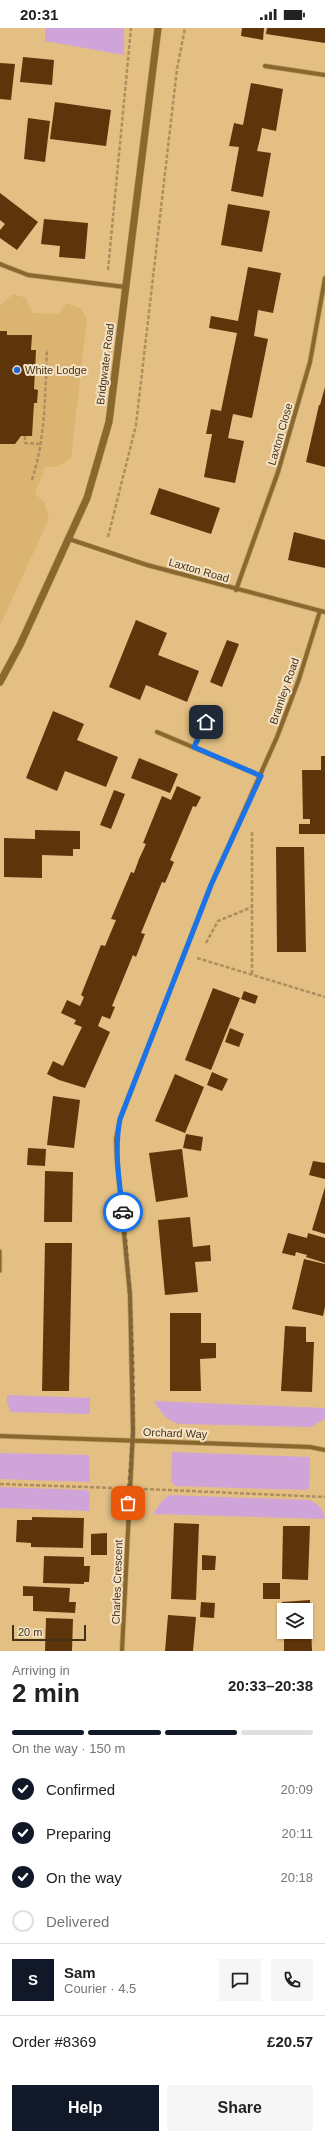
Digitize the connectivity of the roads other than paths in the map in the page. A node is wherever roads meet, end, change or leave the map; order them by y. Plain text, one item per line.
1 (158, 28) edge
2 (265, 66) dead end
3 (325, 75) edge
4 (0, 264) edge
5 (325, 278) edge
6 (125, 287) junction
7 (69, 539) junction
8 (236, 590) junction
9 (320, 611) junction
10 (325, 612) edge
11 (0, 682) edge
12 (206, 722) dead end
13 (157, 732) dead end
14 (194, 747) junction
15 (261, 776) junction
16 (0, 1251) edge
17 (0, 1271) edge
18 (0, 1436) edge
19 (132, 1441) junction
20 (325, 1450) edge
21 (122, 1651) edge

1 - 6 street, Bridgwater Road
2 - 3 street
4 - 6 street
5 - 8 street, Laxton Close
6 - 7 street, Bridgwater Road
7 - 8 street, Laxton Road
7 - 11 street, Bridgwater Road
8 - 9 street, Laxton Road
9 - 10 street, Laxton Road
9 - 15 street, Bramley Road
12 - 14 street
13 - 14 street
14 - 15 street
15 - 19 street, Bramley Road
16 - 17 lane
18 - 19 street, Orchard Way
19 - 20 street, Orchard Way
19 - 21 street, Charles Crescent

